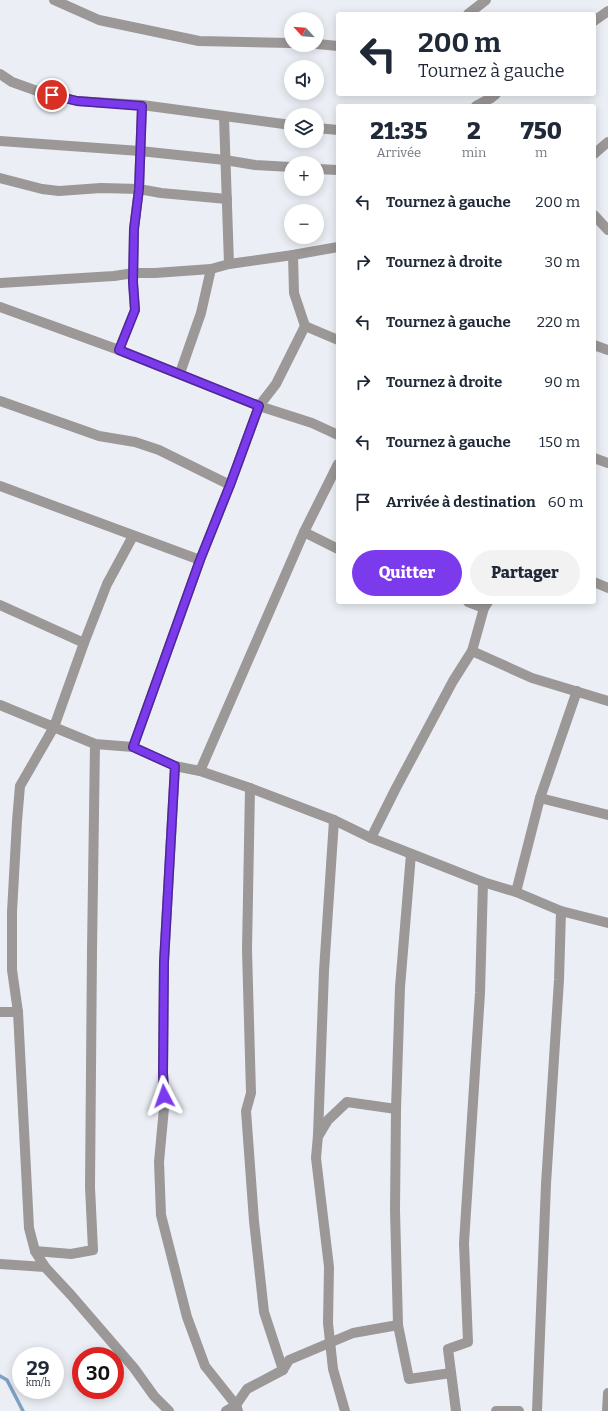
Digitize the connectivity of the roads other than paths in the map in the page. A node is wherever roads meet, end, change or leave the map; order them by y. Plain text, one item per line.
1 (54, 0) edge
2 (486, 0) edge
3 (608, 11) edge
4 (471, 12) edge
5 (596, 20) edge
6 (284, 43) edge
7 (324, 45) edge
8 (336, 46) edge
9 (0, 74) edge
10 (494, 99) edge
11 (481, 104) edge
12 (142, 106) junction
13 (224, 117) junction
14 (284, 124) edge
15 (324, 129) edge
16 (336, 130) edge
17 (0, 141) edge
18 (608, 142) edge
19 (140, 151) junction
20 (596, 152) edge
21 (225, 160) junction
22 (284, 167) edge
23 (324, 169) edge
24 (336, 170) edge
25 (0, 178) edge
26 (139, 189) junction
27 (227, 199) junction
28 (596, 217) edge
29 (608, 230) edge
30 (336, 247) edge
31 (293, 255) junction
32 (229, 264) junction
33 (211, 269) junction
34 (134, 273) junction
35 (0, 282) edge
36 (0, 307) edge
37 (305, 326) junction
38 (336, 339) edge
39 (596, 346) edge
40 (119, 350) junction
41 (608, 350) edge
42 (180, 373) junction
43 (0, 401) edge
44 (259, 406) junction
45 (336, 434) edge
46 (596, 459) edge
47 (608, 463) edge
48 (336, 470) edge
49 (230, 485) junction
50 (0, 486) edge
51 (304, 532) junction
52 (133, 536) junction
53 (336, 548) edge
54 (200, 560) junction
55 (596, 583) edge
56 (608, 588) edge
57 (0, 605) edge
58 (486, 605) edge
59 (84, 643) junction
60 (472, 651) junction
61 (577, 691) junction
62 (607, 699) edge
63 (0, 705) edge
64 (54, 727) junction
65 (95, 744) junction
66 (133, 747) junction
67 (175, 766) junction
68 (200, 771) junction
69 (250, 788) junction
70 (540, 798) junction
71 (608, 815) edge
72 (334, 820) junction
73 (371, 838) junction
74 (411, 854) junction
75 (483, 882) junction
76 (516, 892) junction
77 (561, 911) junction
78 (608, 923) edge
79 (0, 1012) edge
80 (18, 1012) junction
81 (396, 1109) junction
82 (318, 1136) junction
83 (35, 1251) junction
84 (0, 1264) edge
85 (45, 1267) junction
86 (398, 1325) junction
87 (330, 1343) junction
88 (283, 1370) junction
89 (451, 1373) junction
90 (608, 1393) edge
91 (237, 1408) edge
92 (169, 1411) edge
93 (226, 1411) edge
94 (345, 1411) edge
95 (456, 1411) edge
96 (496, 1411) edge
97 (518, 1411) edge
98 (537, 1411) edge
99 (607, 1411) edge

1 - 6 street
2 - 4 street
3 - 5 street
7 - 8 street
9 - 12 street
10 - 11 street
12 - 13 street
12 - 19 street
13 - 14 street
13 - 21 street
15 - 16 street
17 - 19 street
18 - 20 street
19 - 21 street
19 - 26 street
21 - 22 street
21 - 27 street
23 - 24 street
25 - 26 street
26 - 27 street
26 - 34 street
27 - 32 street
28 - 29 street
30 - 31 street
31 - 32 street
31 - 37 street
32 - 33 street
33 - 34 street
33 - 42 street
34 - 35 street
34 - 40 street
36 - 40 street
37 - 38 street
37 - 44 street
39 - 41 street
40 - 42 street
42 - 44 street
43 - 49 street
44 - 45 street
44 - 49 street
46 - 47 street
48 - 51 street
49 - 54 street
50 - 52 street
51 - 53 street
51 - 68 street
52 - 54 street
52 - 59 street
54 - 66 street
55 - 56 street
57 - 59 street
58 - 60 street
59 - 64 street
60 - 61 street
60 - 73 street
61 - 62 street
61 - 70 street
63 - 64 street
64 - 65 street
64 - 80 street
65 - 66 street
65 - 83 street
66 - 67 street
67 - 68 street
67 - 91 street
68 - 69 street
69 - 72 street
69 - 88 street
70 - 71 street
70 - 76 street
72 - 73 street
72 - 82 street
73 - 74 street
74 - 75 street
74 - 81 street
75 - 76 street
75 - 89 street
76 - 77 street
77 - 78 street
77 - 98 street
79 - 80 street
80 - 83 street
81 - 82 street
81 - 86 street
82 - 87 street
83 - 85 street
84 - 85 street
85 - 92 street
86 - 87 street
86 - 89 street
87 - 88 street
87 - 94 street
88 - 91 street
89 - 95 street
90 - 99 street
91 - 93 street
96 - 97 street

